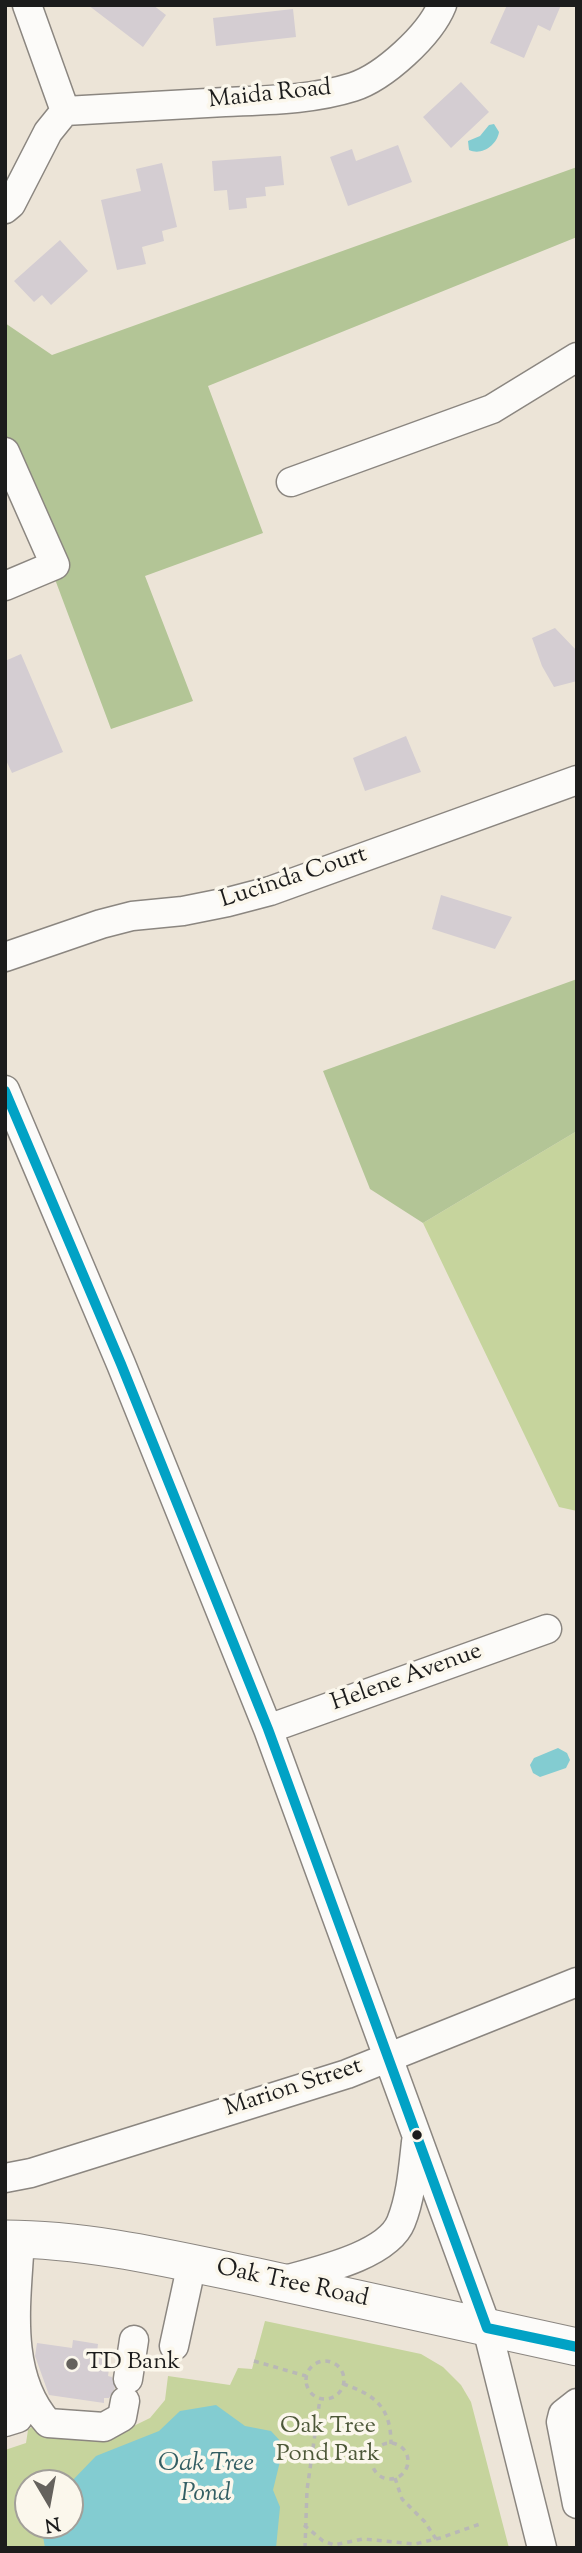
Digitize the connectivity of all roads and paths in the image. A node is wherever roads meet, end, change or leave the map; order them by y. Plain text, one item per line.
1 (27, 5) edge
2 (442, 5) edge
3 (65, 111) junction
4 (5, 209) edge
5 (577, 357) edge
6 (5, 452) edge
7 (291, 482) dead end
8 (17, 511) edge
9 (5, 586) edge
10 (577, 780) edge
11 (5, 957) edge
12 (5, 1090) edge
13 (16, 1146) edge
14 (547, 1629) dead end
15 (268, 1730) junction
16 (577, 1982) edge
17 (387, 2057) junction
18 (416, 2140) junction
19 (5, 2178) edge
20 (13, 2239) edge
21 (192, 2263) junction
22 (278, 2282) junction
23 (487, 2328) junction
24 (134, 2340) dead end
25 (174, 2347) dead end
26 (577, 2347) edge
27 (254, 2361) dead end
28 (306, 2376) junction
29 (5, 2381) edge
30 (344, 2384) junction
31 (320, 2399) junction
32 (577, 2403) edge
33 (5, 2422) edge
34 (391, 2444) junction
35 (395, 2478) junction
36 (577, 2504) edge
37 (480, 2524) dead end
38 (304, 2525) junction
39 (436, 2539) junction
40 (332, 2546) edge
41 (304, 2548) edge
42 (542, 2548) edge

1 - 3 street
2 - 3 street, Maida Road
3 - 4 street
5 - 7 street
6 - 8 street
8 - 9 street
10 - 11 street, Lucinda Court
12 - 13 street
13 - 15 street
14 - 15 street, Helene Avenue
15 - 17 street
16 - 17 street, Marion Street
17 - 18 street
17 - 19 street, Marion Street
18 - 22 street
18 - 23 street
20 - 21 main road, Oak Tree Road
20 - 24 street
21 - 22 main road, Oak Tree Road
21 - 25 street
22 - 23 main road, Oak Tree Road
23 - 26 main road, Oak Tree Road
23 - 42 street
27 - 28 path
28 - 30 path
28 - 31 path
29 - 33 street
30 - 31 path
30 - 34 path
31 - 38 path
32 - 36 street
34 - 35 path
34 - 35 path
35 - 39 path
37 - 39 path
38 - 40 path
38 - 41 path
39 - 40 path

